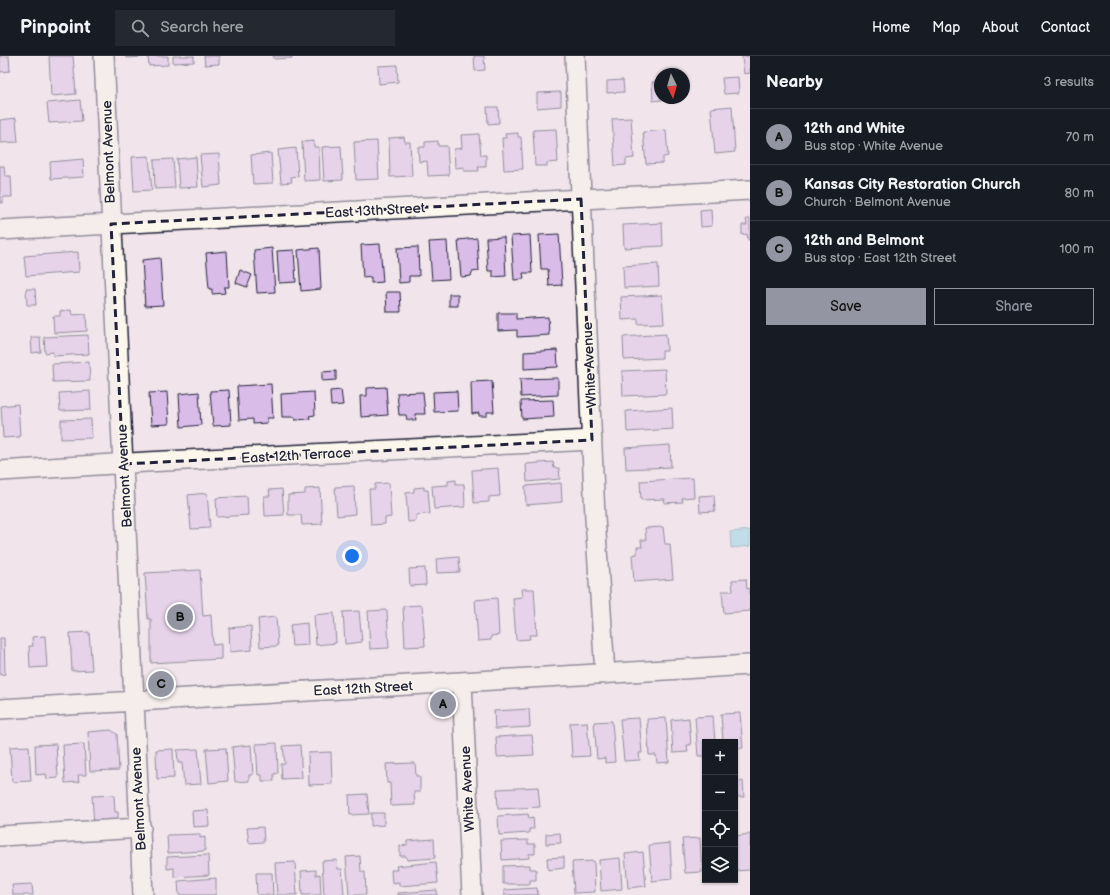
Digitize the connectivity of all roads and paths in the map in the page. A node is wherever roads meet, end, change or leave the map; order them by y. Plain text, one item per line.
1 (104, 56) edge
2 (575, 56) edge
3 (750, 190) edge
4 (581, 199) junction
5 (111, 224) junction
6 (0, 230) edge
7 (592, 440) junction
8 (123, 464) junction
9 (0, 471) edge
10 (750, 665) edge
11 (605, 674) junction
12 (462, 682) junction
13 (133, 701) junction
14 (0, 709) edge
15 (141, 828) junction
16 (0, 836) edge
17 (143, 895) edge
18 (472, 895) edge

1 - 5 street, Belmont Avenue
2 - 4 street, White Avenue
3 - 4 street, East 13th Street
4 - 5 street, East 13th Street
4 - 7 street, White Avenue
5 - 6 street, East 13th Street
5 - 8 street, Belmont Avenue
7 - 8 street, East 12th Terrace
7 - 11 street, White Avenue
8 - 9 street, East 12th Terrace
8 - 13 street, Belmont Avenue
10 - 11 street, East 12th Street
11 - 12 street, East 12th Street
12 - 13 street, East 12th Street
12 - 18 street, White Avenue
13 - 14 street, East 12th Street
13 - 15 street, Belmont Avenue
15 - 16 street
15 - 17 street, Belmont Avenue

